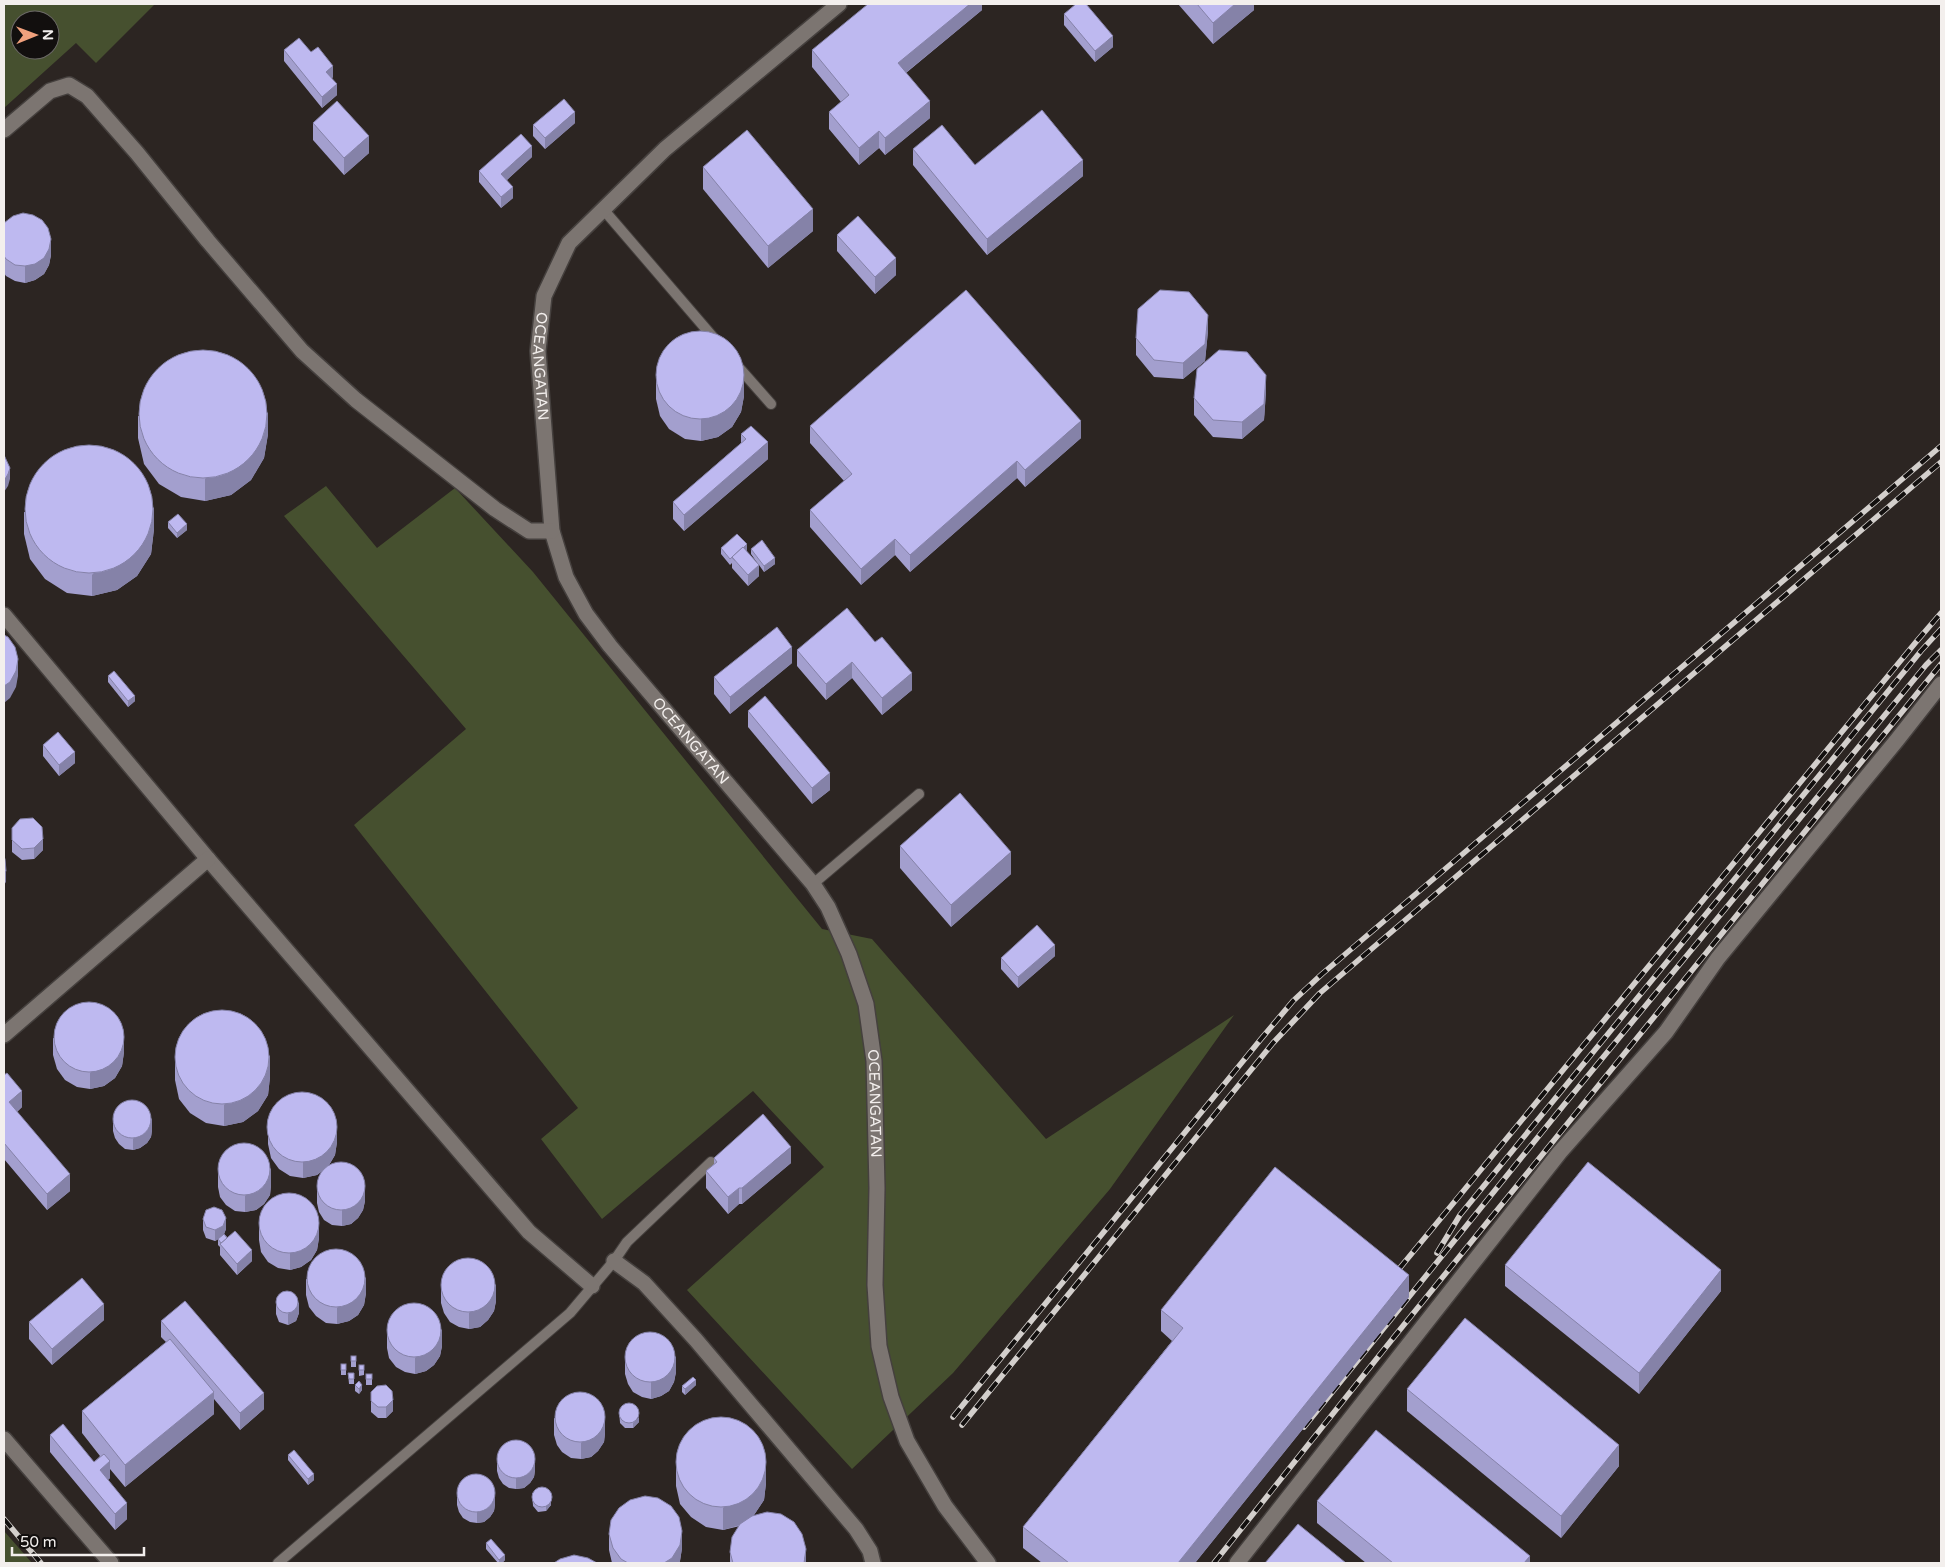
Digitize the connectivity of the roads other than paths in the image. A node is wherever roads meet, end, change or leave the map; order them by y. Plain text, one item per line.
1 (839, 4) edge
2 (4, 130) edge
3 (603, 209) junction
4 (771, 404) dead end
5 (552, 531) junction
6 (4, 616) edge
7 (1941, 684) edge
8 (919, 794) dead end
9 (208, 859) junction
10 (813, 884) junction
11 (4, 1035) edge
12 (711, 1162) dead end
13 (614, 1262) junction
14 (592, 1286) junction
15 (4, 1439) edge
16 (111, 1563) edge
17 (278, 1563) edge
18 (873, 1563) edge
19 (988, 1563) edge
20 (1237, 1563) edge

1 - 3 street, OCEANGATAN
2 - 5 street
3 - 4 lane
3 - 5 street, OCEANGATAN
5 - 10 street, OCEANGATAN
6 - 9 street
7 - 20 street
8 - 10 lane
9 - 11 street
9 - 14 street
10 - 19 street, OCEANGATAN
12 - 13 lane
13 - 14 lane
13 - 18 street
14 - 17 lane
15 - 16 street

